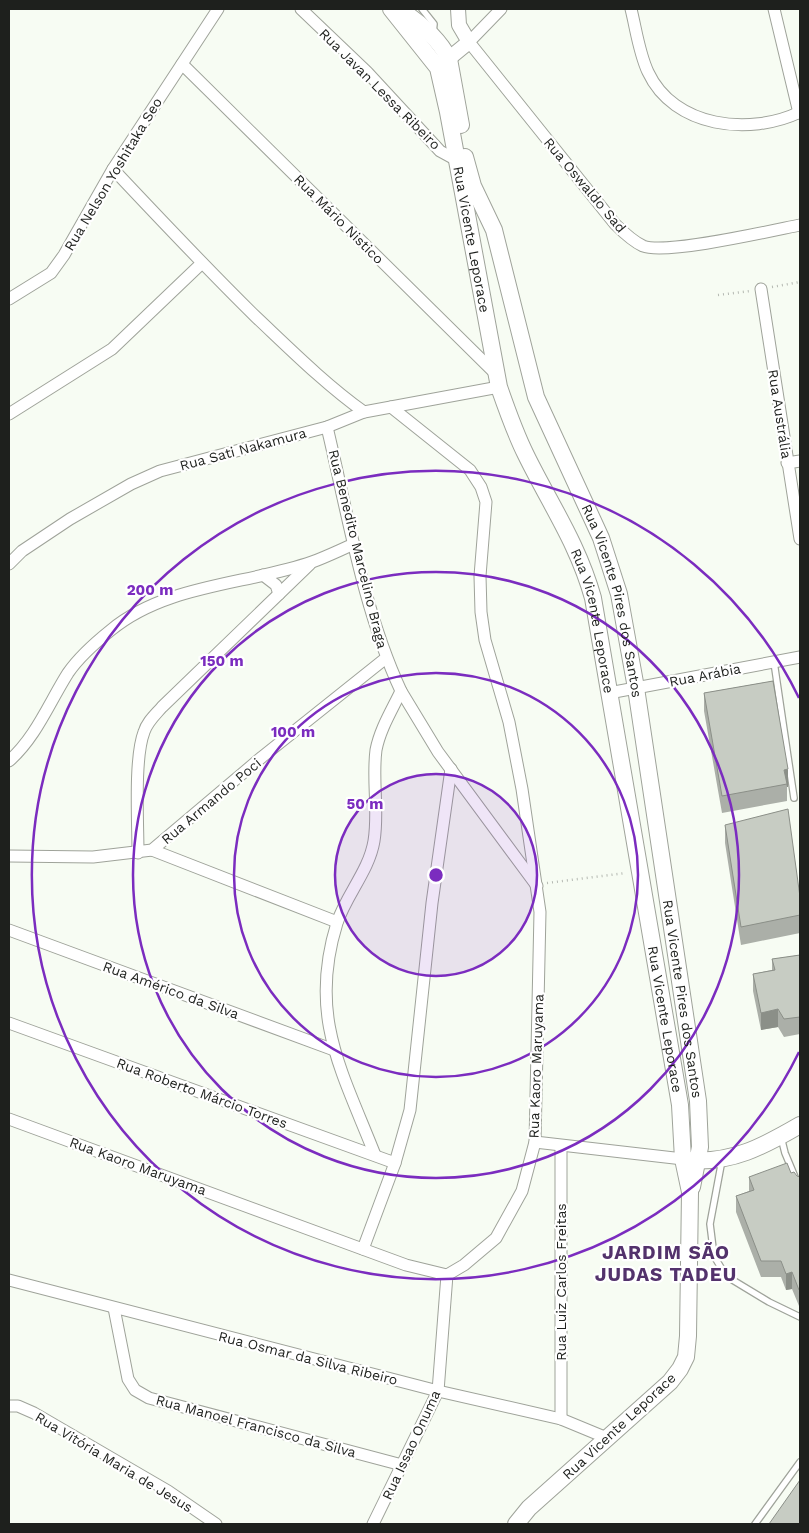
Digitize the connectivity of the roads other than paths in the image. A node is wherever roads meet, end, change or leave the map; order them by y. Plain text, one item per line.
1 (218, 9) edge
2 (301, 9) edge
3 (392, 9) edge
4 (399, 9) edge
5 (422, 9) edge
6 (458, 9) edge
7 (501, 9) edge
8 (631, 9) edge
9 (774, 9) edge
10 (427, 41) junction
11 (469, 42) junction
12 (443, 63) junction
13 (182, 64) junction
14 (800, 112) edge
15 (460, 158) junction
16 (113, 170) junction
17 (800, 225) edge
18 (494, 230) junction
19 (470, 233) junction
20 (202, 263) junction
21 (761, 289) dead end
22 (9, 299) edge
23 (498, 380) junction
24 (391, 407) junction
25 (364, 412) junction
26 (9, 414) edge
27 (327, 427) junction
28 (800, 461) edge
29 (787, 463) junction
30 (800, 540) edge
31 (354, 544) junction
32 (312, 562) junction
33 (9, 564) edge
34 (263, 575) junction
35 (279, 594) junction
36 (800, 657) edge
37 (386, 658) junction
38 (774, 662) junction
39 (636, 688) junction
40 (401, 691) junction
41 (609, 693) junction
42 (9, 761) edge
43 (451, 769) junction
44 (794, 798) dead end
45 (152, 850) junction
46 (138, 853) junction
47 (9, 856) edge
48 (538, 886) junction
49 (337, 922) junction
50 (9, 930) edge
51 (9, 1023) edge
52 (334, 1050) junction
53 (9, 1119) edge
54 (800, 1125) edge
55 (781, 1136) junction
56 (534, 1142) junction
57 (561, 1146) junction
58 (375, 1155) junction
59 (691, 1160) junction
60 (722, 1160) junction
61 (395, 1163) junction
62 (800, 1189) edge
63 (363, 1249) junction
64 (447, 1275) junction
65 (9, 1280) edge
66 (114, 1308) junction
67 (800, 1317) edge
68 (438, 1391) junction
69 (9, 1406) edge
70 (561, 1419) junction
71 (606, 1438) junction
72 (800, 1462) edge
73 (402, 1465) junction
74 (216, 1524) edge
75 (374, 1524) edge
76 (516, 1524) edge
77 (755, 1524) edge

1 - 13 street, Rua Nelson Yoshitaka Seo
2 - 15 street, Rua Javan Lessa Ribeiro
3 - 10 main road
4 - 10 main road
5 - 10 lane
6 - 11 street
7 - 11 street
8 - 14 street
9 - 14 street
10 - 12 main road
11 - 12 street
11 - 17 street, Rua Oswaldo Sad
12 - 15 main road, Rua Vicente Leporace
13 - 16 street, Rua Nelson Yoshitaka Seo
13 - 23 street, Rua Mário Nistico
15 - 18 main road, Rua Vicente Pires dos Santos
15 - 19 main road, Rua Vicente Leporace
16 - 20 street
16 - 22 street, Rua Nelson Yoshitaka Seo
18 - 19 main road
18 - 39 main road, Rua Vicente Pires dos Santos
19 - 23 main road, Rua Vicente Leporace
20 - 25 street
20 - 26 street
21 - 29 street, Rua Austrália
23 - 24 street, Rua Sati Nakamura
23 - 41 main road, Rua Vicente Leporace
24 - 25 street, Rua Sati Nakamura
24 - 48 street, Rua Kaoro Maruyama
25 - 27 street, Rua Sati Nakamura
27 - 31 street, Rua Benedito Marcelino Braga
27 - 33 street, Rua Sati Nakamura
28 - 29 street
29 - 30 street, Rua Austrália
31 - 32 street
31 - 37 street, Rua Benedito Marcelino Braga
32 - 34 street
32 - 35 street
34 - 35 street
34 - 42 street
35 - 46 street
36 - 38 street, Rua Arábia
37 - 40 street, Rua Benedito Marcelino Braga
37 - 45 street, Rua Armando Poci
38 - 39 street, Rua Arábia
38 - 44 lane
39 - 41 street, Rua Arábia
39 - 59 main road, Rua Vicente Pires dos Santos
40 - 43 street, Rua Benedito Marcelino Braga
40 - 49 street
41 - 59 main road, Rua Vicente Leporace
43 - 48 street, Rua Benedito Marcelino Braga
43 - 61 street
45 - 46 street, Rua Armando Poci
45 - 49 street, Rua Armando Poci
46 - 47 street, Rua Armando Poci
48 - 56 street, Rua Kaoro Maruyama
49 - 52 street
50 - 52 street, Rua Américo da Silva
51 - 58 street, Rua Roberto Márcio Torres
52 - 58 street
53 - 63 street, Rua Kaoro Maruyama
54 - 55 main road
55 - 60 main road
55 - 62 lane
56 - 57 street
56 - 64 street, Rua Kaoro Maruyama
57 - 59 street
57 - 70 street, Rua Luiz Carlos Freitas
58 - 61 street, Rua Roberto Márcio Torres
59 - 60 main road
59 - 71 main road, Rua Vicente Leporace
60 - 67 lane
61 - 63 street
63 - 64 street, Rua Kaoro Maruyama
64 - 68 street, Rua Issao Onuma
65 - 66 street, Rua Osmar da Silva Ribeiro
66 - 68 street, Rua Osmar da Silva Ribeiro
66 - 73 street, Rua Manoel Francisco da Silva
68 - 70 street, Rua Osmar da Silva Ribeiro
68 - 73 street, Rua Issao Onuma
69 - 74 street, Rua Vitória Maria de Jesus
70 - 71 street, Rua Osmar da Silva Ribeiro
71 - 76 main road, Rua Vicente Leporace
72 - 77 lane
73 - 75 street, Rua Issao Onuma

